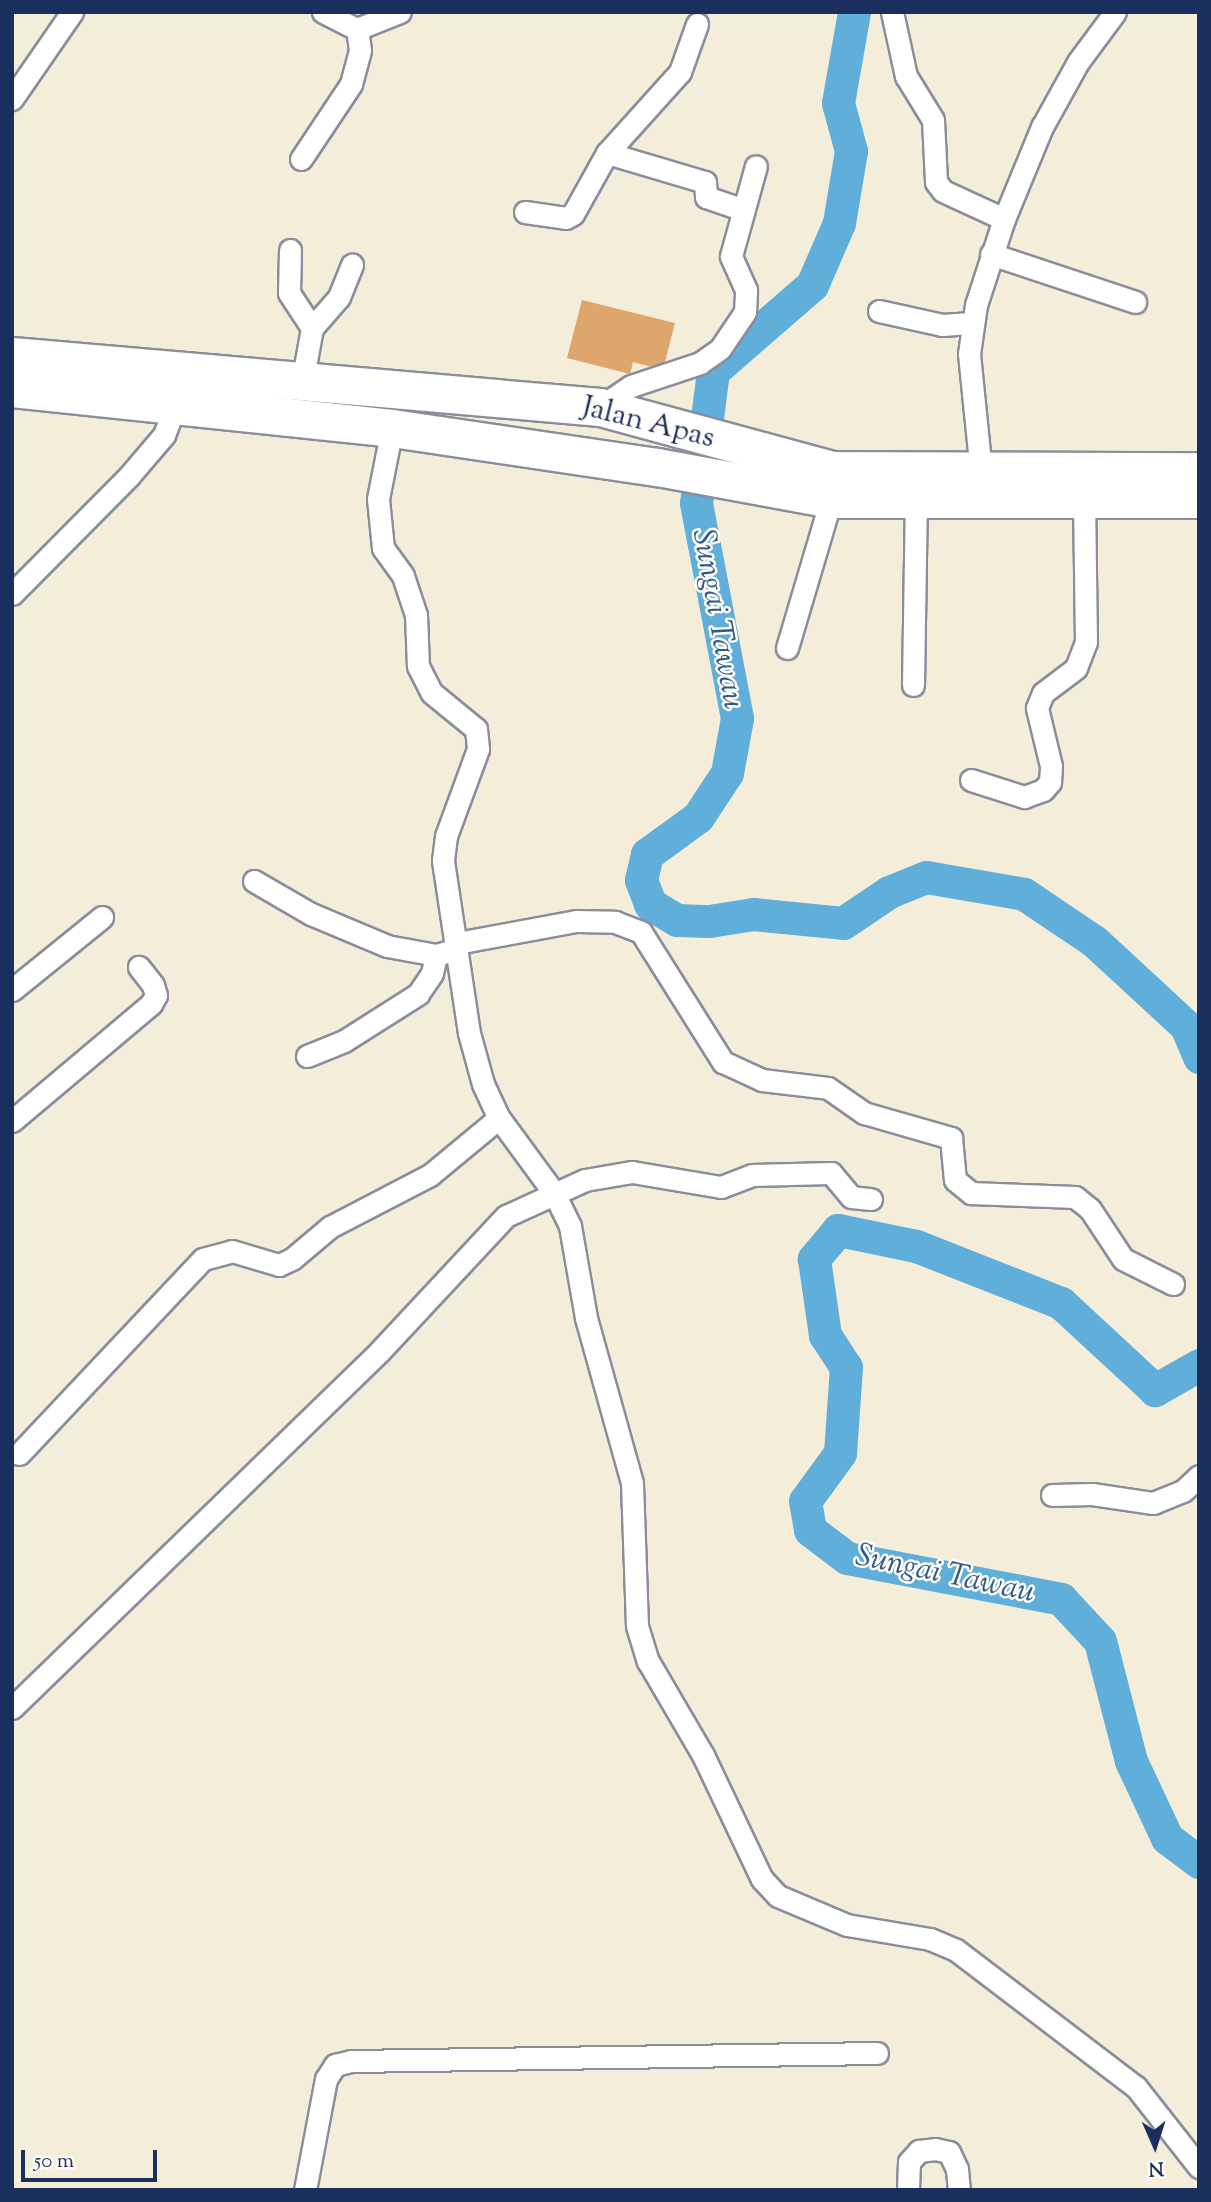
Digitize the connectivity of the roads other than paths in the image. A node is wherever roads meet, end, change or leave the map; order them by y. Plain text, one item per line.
1 (323, 12) edge
2 (400, 12) edge
3 (892, 12) edge
4 (1115, 12) edge
5 (64, 15) edge
6 (697, 24) dead end
7 (357, 29) junction
8 (12, 99) edge
9 (607, 153) junction
10 (302, 159) dead end
11 (757, 166) dead end
12 (744, 210) junction
13 (525, 212) dead end
14 (1004, 219) junction
15 (290, 250) dead end
16 (991, 254) junction
17 (352, 265) dead end
18 (1135, 302) dead end
19 (879, 311) dead end
20 (971, 323) junction
21 (313, 328) junction
22 (12, 356) edge
23 (302, 383) junction
24 (12, 388) edge
25 (471, 397) junction
26 (176, 404) junction
27 (600, 407) junction
28 (392, 428) junction
29 (563, 453) junction
30 (732, 463) junction
31 (1199, 471) edge
32 (981, 472) junction
33 (831, 499) junction
34 (1199, 499) edge
35 (1068, 500) junction
36 (916, 501) junction
37 (12, 594) edge
38 (787, 648) dead end
39 (913, 685) dead end
40 (971, 780) dead end
41 (254, 881) dead end
42 (102, 917) dead end
43 (457, 946) junction
44 (436, 955) junction
45 (139, 967) dead end
46 (12, 990) edge
47 (307, 1056) dead end
48 (499, 1118) junction
49 (12, 1121) edge
50 (554, 1193) junction
51 (871, 1199) dead end
52 (1173, 1283) dead end
53 (19, 1454) dead end
54 (1199, 1476) edge
55 (1052, 1495) dead end
56 (12, 1708) edge
57 (877, 2053) dead end
58 (1199, 2167) edge
59 (305, 2190) edge
60 (908, 2190) edge
61 (959, 2190) edge

1 - 7 street
2 - 7 street
3 - 14 street
4 - 14 street
5 - 8 street
6 - 9 street
7 - 10 street
9 - 12 street
9 - 13 street
11 - 12 street
12 - 27 street
14 - 16 street
15 - 21 street
16 - 18 street
16 - 20 street
17 - 21 street
19 - 20 street
20 - 32 street
21 - 23 street
22 - 23 highway, Jalan Apas
23 - 25 highway, Jalan Apas
24 - 26 highway, Jalan Apas
25 - 27 highway, Jalan Apas
25 - 29 highway
26 - 28 highway, Jalan Apas
26 - 37 street
27 - 30 highway, Jalan Apas
28 - 29 highway, Jalan Apas
28 - 43 street
29 - 30 highway, Jalan Apas
30 - 32 highway, Jalan Apas
30 - 33 highway, Jalan Apas
31 - 32 highway, Jalan Apas
32 - 35 highway
33 - 36 highway, Jalan Apas
33 - 38 street
34 - 35 highway, Jalan Apas
35 - 36 highway, Jalan Apas
35 - 40 street
36 - 39 street
41 - 44 street
42 - 46 street
43 - 44 street
43 - 48 street
43 - 52 street
44 - 47 street
45 - 49 street
48 - 50 street
48 - 53 street
50 - 51 street
50 - 56 street
50 - 58 street
54 - 55 street
57 - 59 street
60 - 61 street

